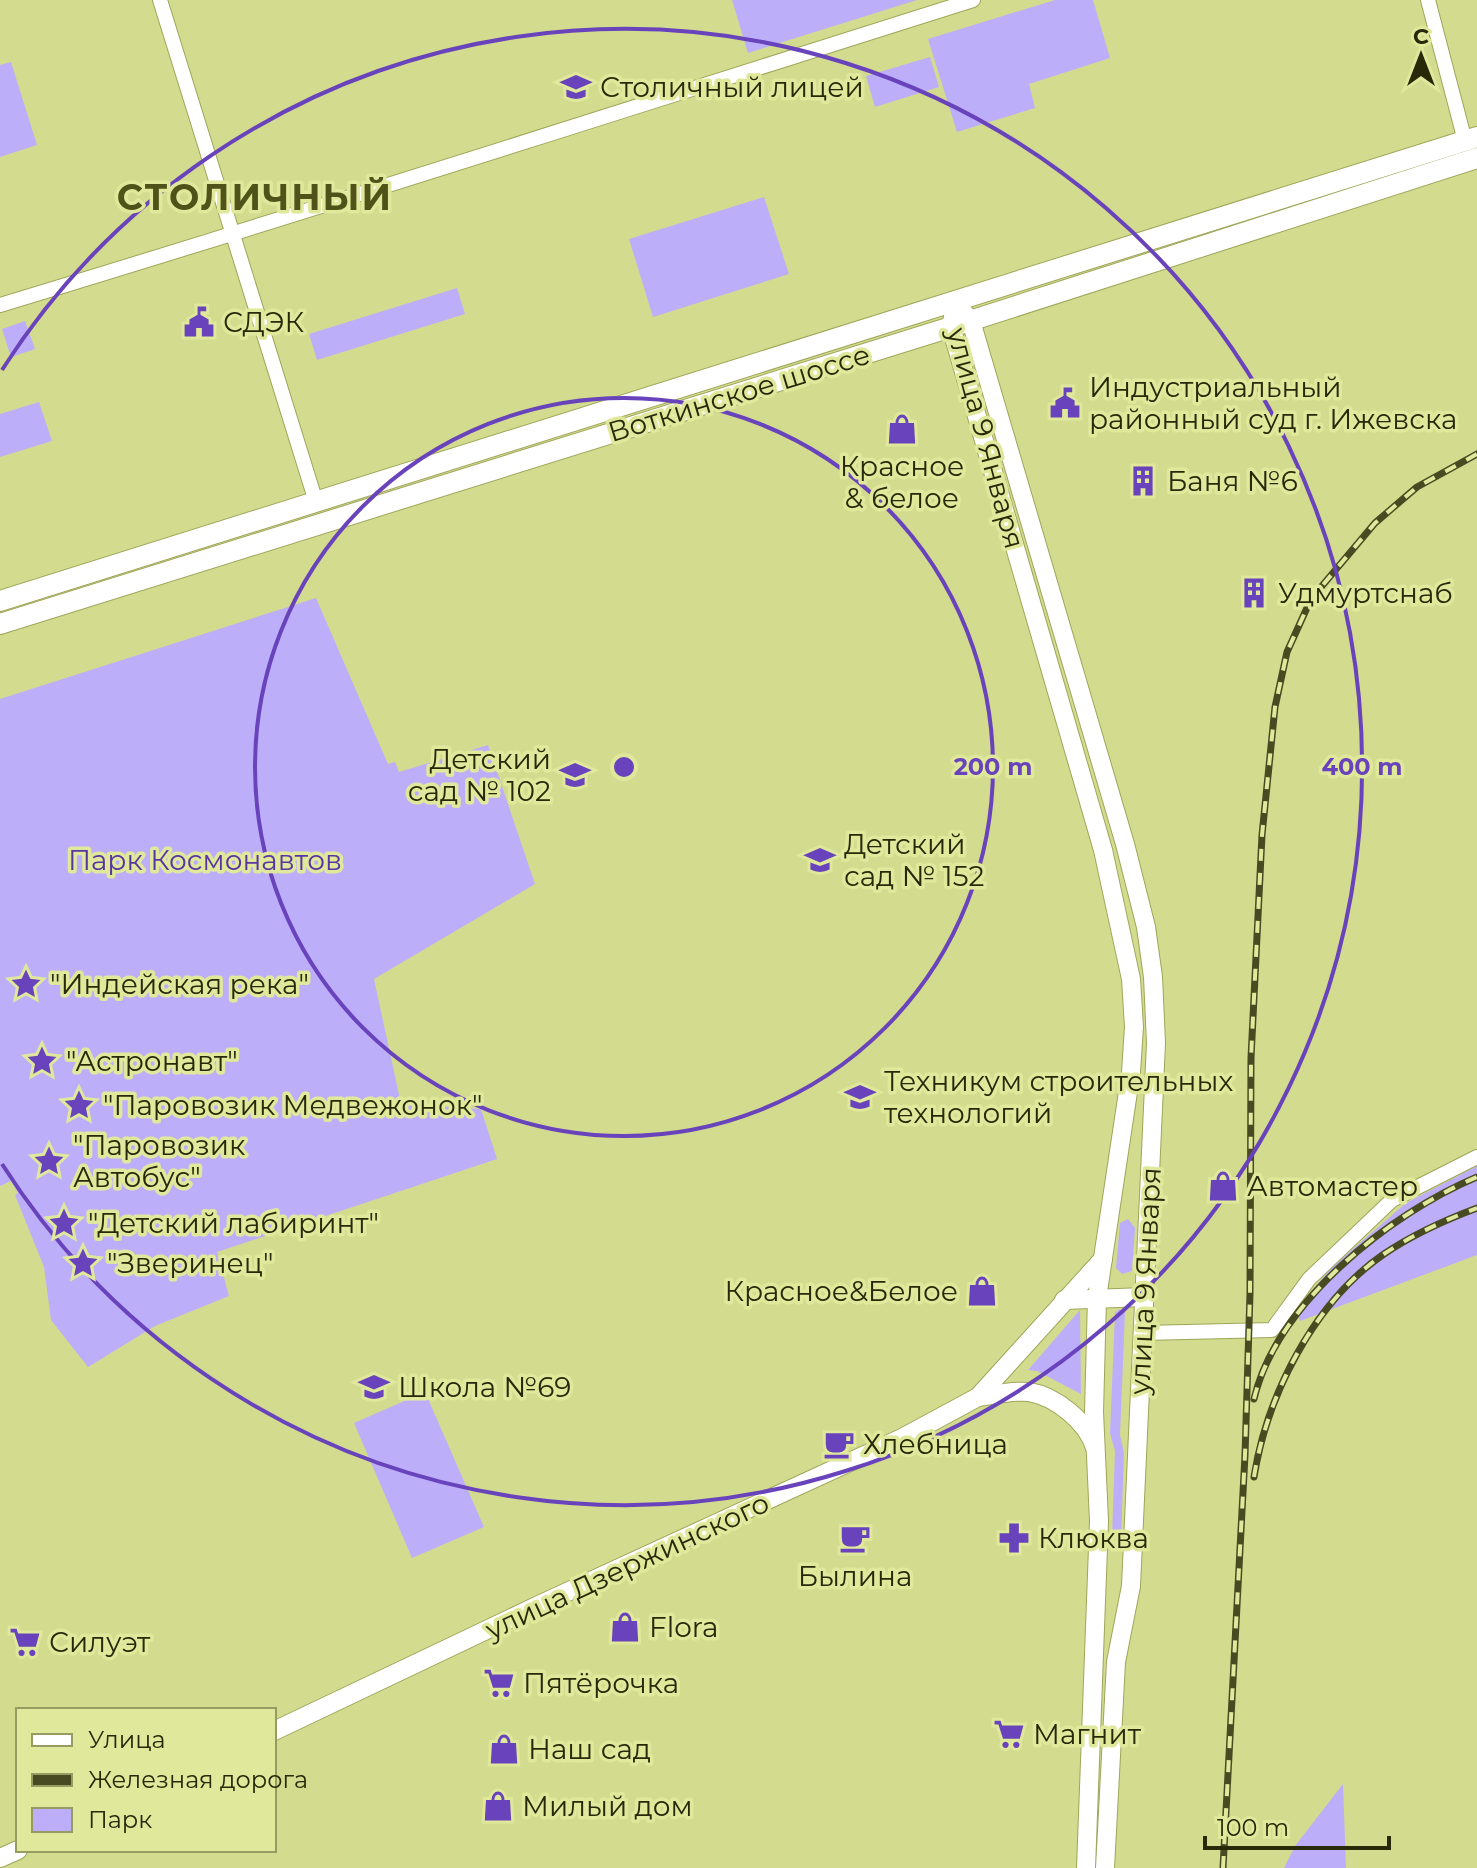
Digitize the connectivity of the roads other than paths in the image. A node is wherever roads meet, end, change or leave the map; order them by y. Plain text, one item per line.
1 (160, 0) edge
2 (973, 0) edge
3 (1428, 0) edge
4 (1472, 149) edge
5 (233, 233) junction
6 (955, 302) junction
7 (0, 305) edge
8 (961, 324) junction
9 (316, 502) junction
10 (0, 601) edge
11 (0, 624) edge
12 (1115, 809) junction
13 (1093, 814) junction
14 (1477, 1157) edge
15 (1104, 1258) junction
16 (1145, 1297) junction
17 (1097, 1298) junction
18 (1064, 1300) junction
19 (1143, 1333) junction
20 (978, 1397) junction
21 (1097, 1457) junction
22 (1097, 1554) junction
23 (1133, 1555) junction
24 (276, 1730) edge
25 (1086, 1868) edge
26 (1105, 1868) edge

1 - 5 street
2 - 5 street
3 - 4 street
4 - 6 main road, Воткинское шоссе
4 - 8 main road, Воткинское шоссе
5 - 7 street
5 - 9 street
6 - 8 main road, улица 9 Января
6 - 9 main road, Воткинское шоссе
8 - 11 main road, Воткинское шоссе
8 - 12 main road, улица 9 Января
8 - 13 main road, улица 9 Января
9 - 10 main road, Воткинское шоссе
12 - 13 main road
12 - 16 main road, улица 9 Января
13 - 15 main road, улица 9 Января
14 - 19 street
15 - 17 main road, улица 9 Января
15 - 18 main road, улица Дзержинского
16 - 17 main road
16 - 19 main road, улица 9 Января
17 - 18 main road
17 - 21 main road, улица 9 Января
18 - 20 main road, улица Дзержинского
19 - 23 main road, улица 9 Января
20 - 21 main road, улица Дзержинского
20 - 24 main road, улица Дзержинского
21 - 22 main road, улица 9 Января
22 - 23 main road
22 - 25 main road, улица 9 Января
23 - 26 main road, улица 9 Января

